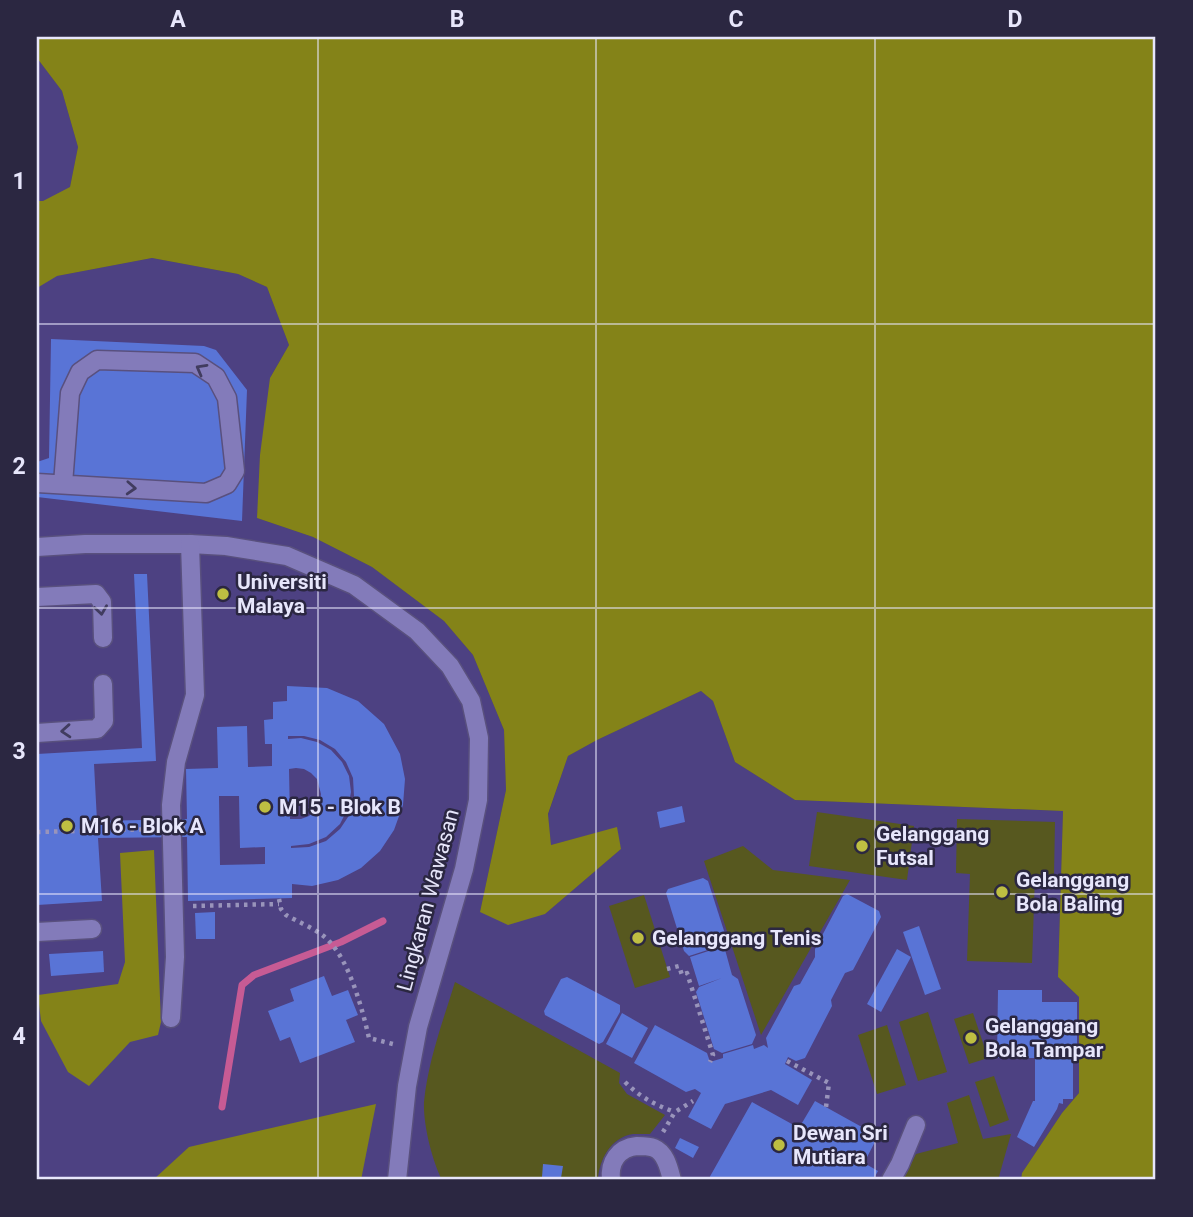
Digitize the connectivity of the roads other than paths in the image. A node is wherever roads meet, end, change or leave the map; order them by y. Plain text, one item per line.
1 (37, 482) edge
2 (63, 484) junction
3 (190, 544) junction
4 (37, 547) edge
5 (37, 597) edge
6 (103, 638) dead end
7 (103, 684) dead end
8 (37, 733) edge
9 (92, 929) dead end
10 (37, 932) edge
11 (171, 1017) dead end
12 (916, 1125) dead end
13 (401, 1175) edge
14 (611, 1180) edge
15 (673, 1180) edge
16 (891, 1180) edge

1 - 2 street
2 -> 2 street
3 - 4 street, Lingkaran Wawasan
3 - 11 street
3 - 13 street, Lingkaran Wawasan
5 -> 6 street
7 -> 8 street
9 - 10 street
12 - 16 street
14 - 15 street

